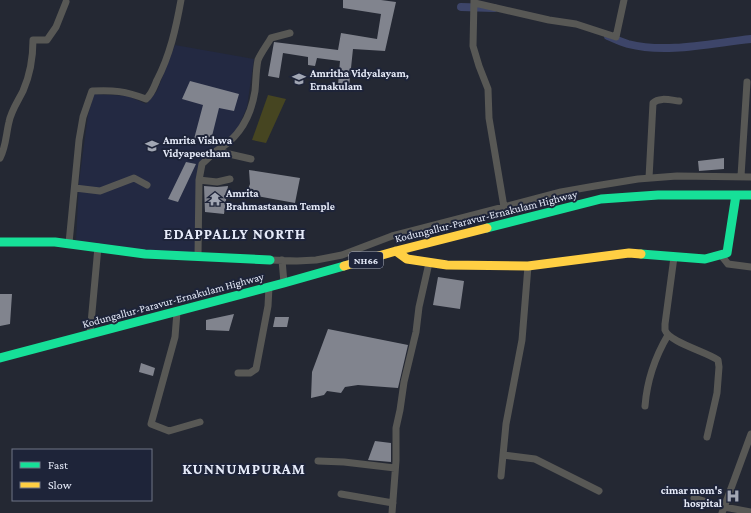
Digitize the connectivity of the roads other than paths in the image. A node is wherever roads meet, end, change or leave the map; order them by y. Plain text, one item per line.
1 (181, 0) edge
2 (624, 0) edge
3 (66, 2) dead end
4 (475, 5) edge
5 (290, 33) dead end
6 (747, 82) dead end
7 (679, 100) dead end
8 (216, 151) junction
9 (0, 158) edge
10 (251, 158) dead end
11 (741, 176) junction
12 (751, 177) edge
13 (649, 178) junction
14 (230, 179) dead end
15 (199, 180) junction
16 (147, 185) dead end
17 (75, 188) junction
18 (736, 195) junction
19 (751, 195) edge
20 (504, 207) junction
21 (0, 242) edge
22 (69, 243) junction
23 (98, 247) junction
24 (396, 251) junction
25 (342, 255) junction
26 (721, 255) junction
27 (198, 256) junction
28 (674, 256) junction
29 (270, 260) joint
30 (282, 260) junction
31 (429, 263) junction
32 (343, 266) junction
33 (528, 266) junction
34 (751, 267) edge
35 (284, 283) junction
36 (269, 287) junction
37 (177, 312) junction
38 (90, 334) junction
39 (668, 335) junction
40 (0, 358) edge
41 (238, 373) dead end
42 (645, 406) dead end
43 (200, 422) dead end
44 (751, 434) edge
45 (707, 437) dead end
46 (503, 455) junction
47 (318, 462) dead end
48 (395, 468) junction
49 (501, 476) dead end
50 (599, 491) dead end
51 (341, 494) dead end
52 (694, 498) dead end
53 (393, 503) junction
54 (723, 510) edge
55 (751, 512) edge
56 (392, 513) edge

1 - 17 street
2 - 4 street
3 - 9 street
4 - 20 street
5 - 8 street
6 - 11 street
7 - 13 street
8 - 10 street
8 - 15 street
11 - 12 street
11 - 13 street
13 - 20 street
14 - 15 street
15 - 27 street
16 - 17 street
17 - 22 street
18 - 19 main road, Kodungallur-Paravur-Ernakulam Highway / NH66
18 - 24 main road, Kodungallur-Paravur-Ernakulam Highway / NH66
18 - 26 main road
20 - 25 street
21 - 22 main road
22 - 23 main road
23 - 27 main road
23 - 38 street
24 - 31 main road
24 - 32 main road, Kodungallur-Paravur-Ernakulam Highway / NH66
25 - 30 street
25 - 32 street
26 - 28 main road
26 - 34 street
27 - 29 main road
28 - 33 main road
28 - 39 street
29 - 30 street
30 - 35 street
31 - 33 main road
31 - 48 street
32 - 35 main road, Kodungallur-Paravur-Ernakulam Highway / NH66
33 - 46 street
35 - 36 main road, Kodungallur-Paravur-Ernakulam Highway / NH66
36 - 37 main road, Kodungallur-Paravur-Ernakulam Highway / NH66
36 - 41 street
37 - 38 main road, Kodungallur-Paravur-Ernakulam Highway / NH66
37 - 43 street
38 - 40 main road, Kodungallur-Paravur-Ernakulam Highway / NH66
39 - 42 street
39 - 45 street
44 - 54 street
46 - 49 street
46 - 50 street
47 - 48 street
48 - 53 street
51 - 53 street
52 - 54 street
53 - 56 street
54 - 55 street

